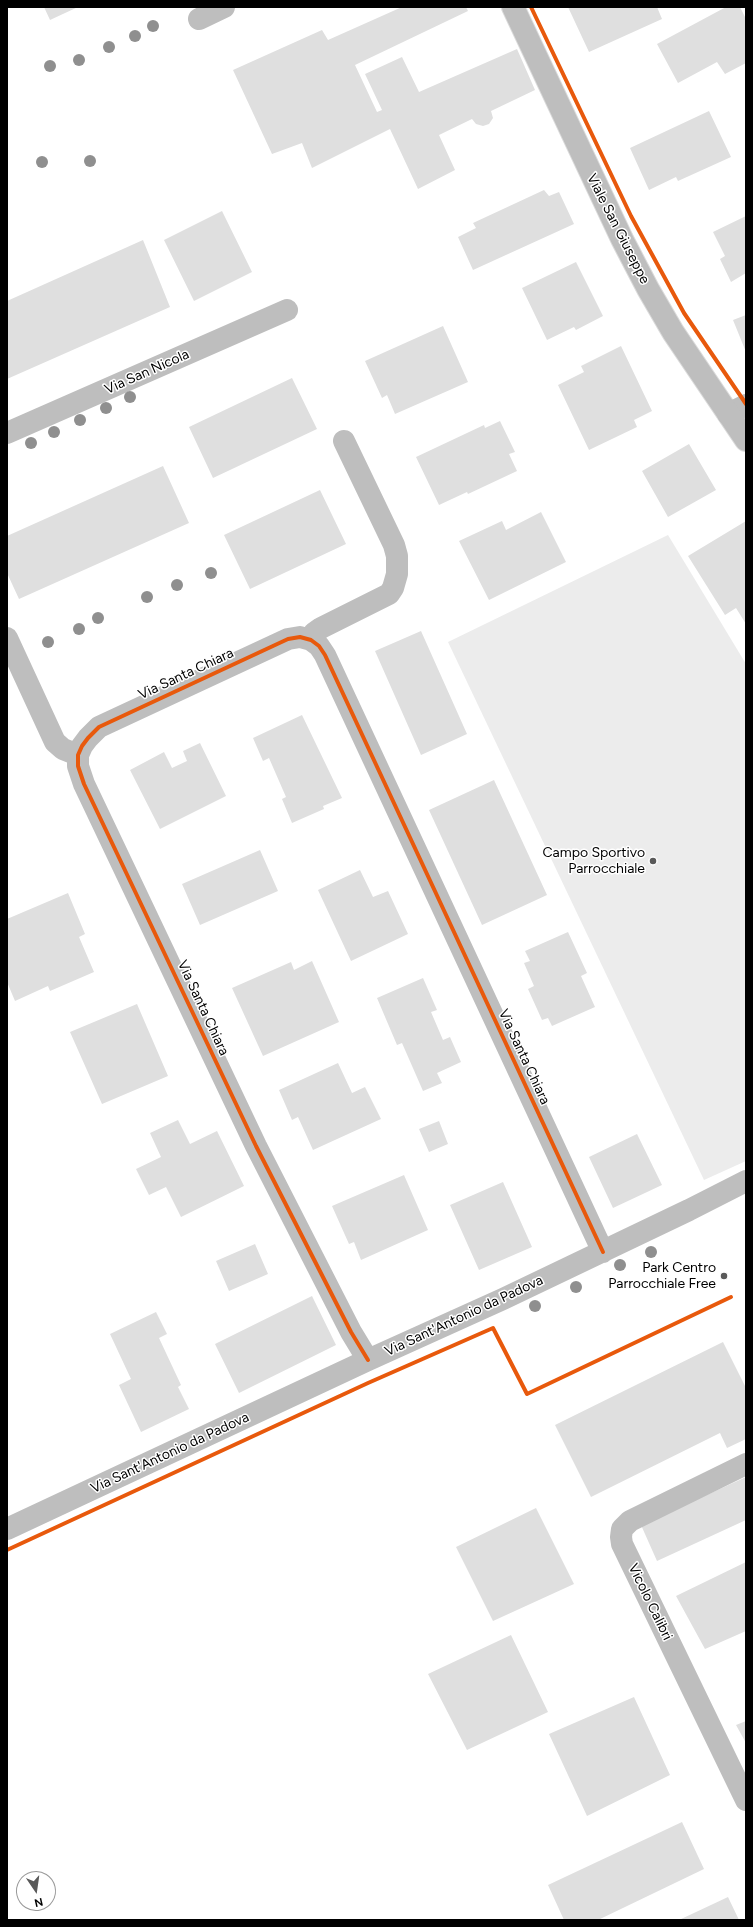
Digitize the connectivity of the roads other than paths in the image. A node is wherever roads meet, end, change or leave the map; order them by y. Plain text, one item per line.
1 (224, 7) edge
2 (513, 7) edge
3 (199, 19) dead end
4 (287, 310) dead end
5 (737, 410) edge
6 (7, 433) edge
7 (746, 440) edge
8 (344, 441) dead end
9 (7, 638) edge
10 (311, 640) junction
11 (78, 756) junction
12 (746, 1181) edge
13 (603, 1252) junction
14 (368, 1360) junction
15 (746, 1464) edge
16 (7, 1529) edge
17 (746, 1800) edge

1 - 3 street
2 - 5 street, Viale San Giuseppe
4 - 6 street, Via San Nicola
5 - 7 street, Viale San Giuseppe
8 - 10 street
9 - 11 street
10 - 11 street, Via Santa Chiara
10 - 13 street, Via Santa Chiara
11 - 14 street, Via Santa Chiara
12 - 13 street, Via Sant'Antonio da Padova
13 - 14 street, Via Sant'Antonio da Padova
14 - 16 street, Via Sant'Antonio da Padova
15 - 17 street, Vicolo Calibri

